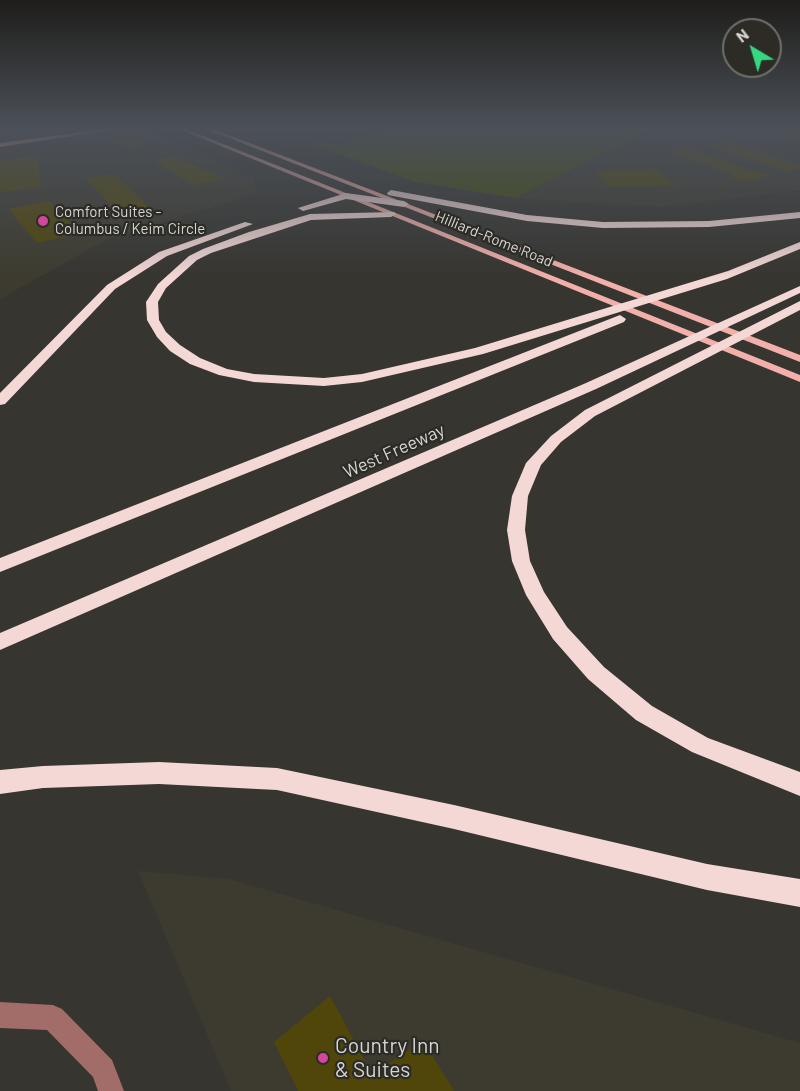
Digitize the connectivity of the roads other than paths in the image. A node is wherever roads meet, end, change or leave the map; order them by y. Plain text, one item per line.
1 (302, 178) edge
2 (337, 178) edge
3 (363, 188) junction
4 (346, 196) junction
5 (404, 204) junction
6 (391, 214) junction
7 (800, 215) edge
8 (800, 245) edge
9 (733, 273) junction
10 (800, 289) edge
11 (800, 305) edge
12 (800, 359) edge
13 (800, 379) edge
14 (0, 400) edge
15 (0, 565) edge
16 (0, 642) edge
17 (0, 782) edge
18 (800, 784) edge
19 (800, 893) edge
20 (0, 1015) edge
21 (111, 1091) edge

1 - 4 main road, Hilliard-Rome Road
2 - 3 main road, Hilliard-Rome Road
3 - 5 main road, Hilliard-Rome Road
3 - 7 highway
4 - 5 highway
4 - 6 main road, Hilliard-Rome Road
4 - 14 highway
5 - 12 main road, Hilliard-Rome Road
6 - 9 highway
6 - 13 main road, Hilliard-Rome Road
8 - 9 highway, West Freeway
9 - 15 highway, West Freeway
10 - 16 highway, West Freeway
11 - 18 highway
17 - 19 highway
20 - 21 street

